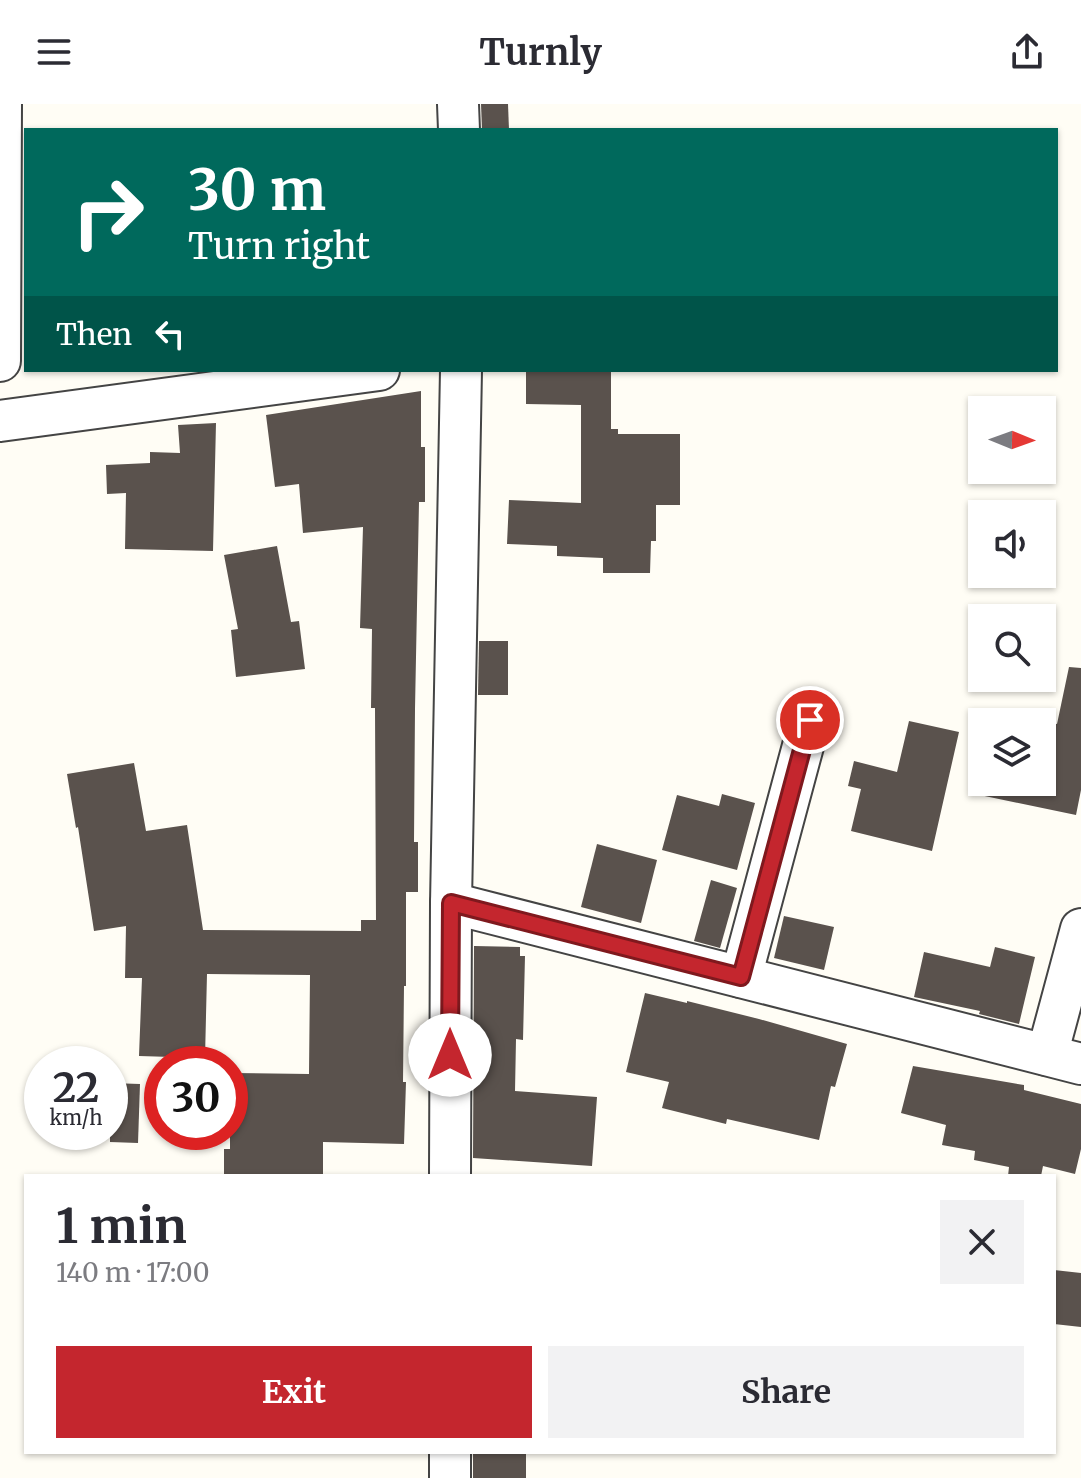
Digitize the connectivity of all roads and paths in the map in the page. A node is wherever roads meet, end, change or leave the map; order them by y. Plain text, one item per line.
1 (1, 104) edge
2 (458, 104) edge
3 (459, 128) edge
4 (0, 361) edge
5 (364, 372) edge
6 (461, 372) edge
7 (0, 421) edge
8 (810, 720) dead end
9 (451, 903) junction
10 (1081, 929) edge
11 (741, 977) junction
12 (1064, 1060) edge
13 (450, 1174) edge
14 (450, 1454) edge
15 (450, 1478) edge

1 - 4 street
2 - 3 street
5 - 7 street
6 - 9 street
8 - 11 street
9 - 11 street
9 - 13 street
10 - 12 street
11 - 12 street
14 - 15 street

